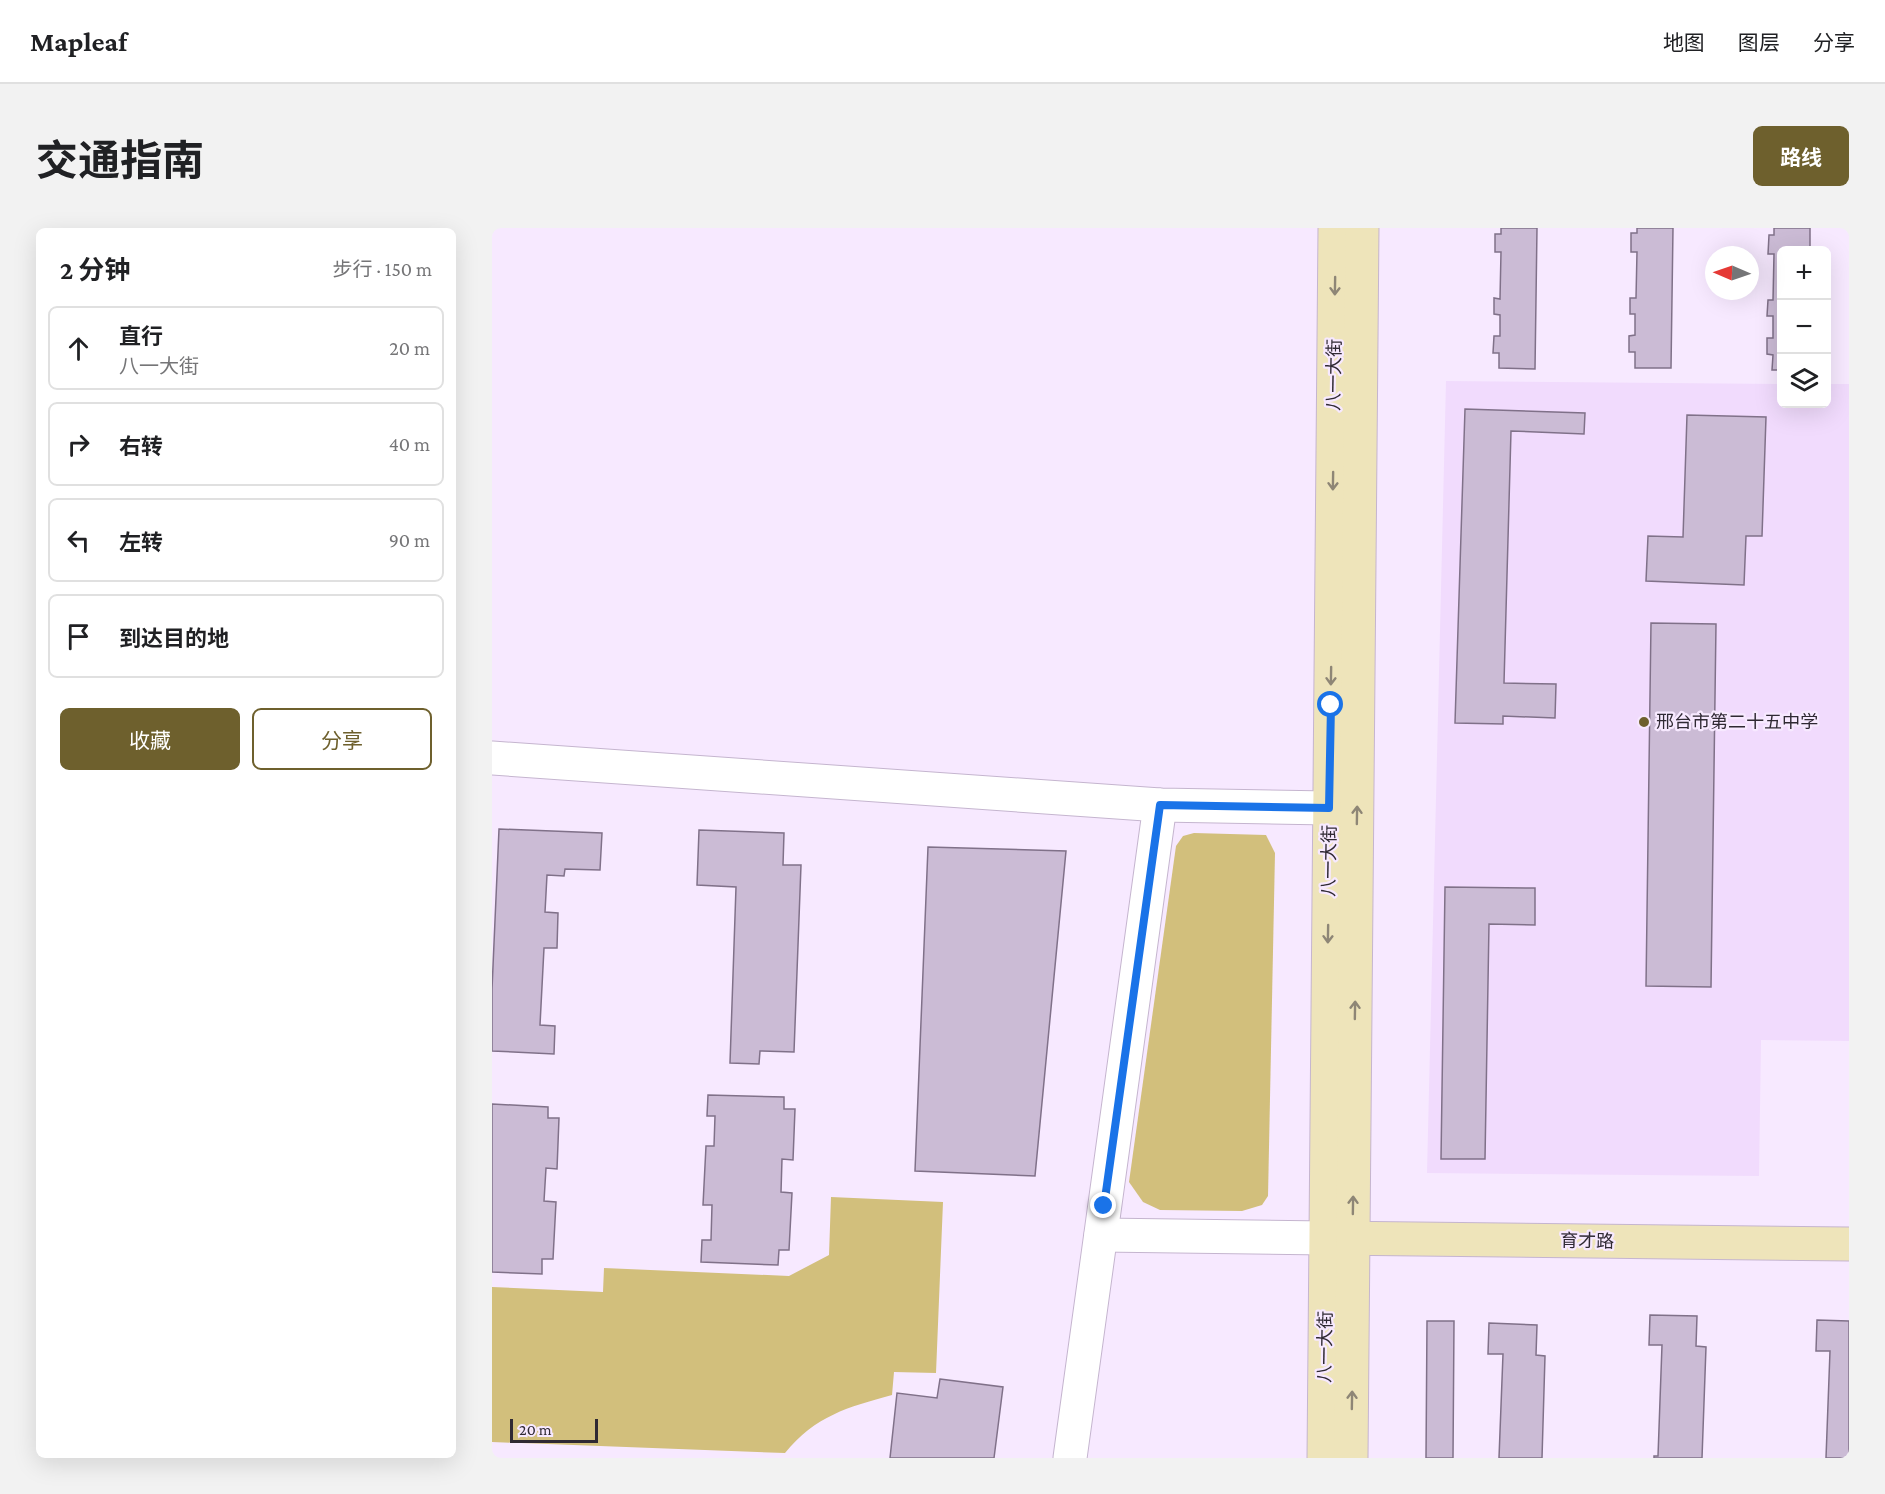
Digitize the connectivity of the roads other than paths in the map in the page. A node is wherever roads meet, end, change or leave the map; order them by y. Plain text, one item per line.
1 (1335, 228) edge
2 (1362, 228) edge
3 (492, 758) edge
4 (1160, 805) junction
5 (1329, 808) junction
6 (1101, 1235) junction
7 (1339, 1238) junction
8 (1849, 1244) edge
9 (1070, 1458) edge
10 (1324, 1458) edge
11 (1351, 1458) edge

1 -> 5 street, 八一大街
7 -> 2 street, 八一大街
3 - 4 street
4 - 5 street
4 - 6 street
5 -> 7 street, 八一大街
6 - 7 street
6 - 9 street
7 - 8 street, 育才路
7 - 10 street, 八一大街
11 -> 7 street, 八一大街

